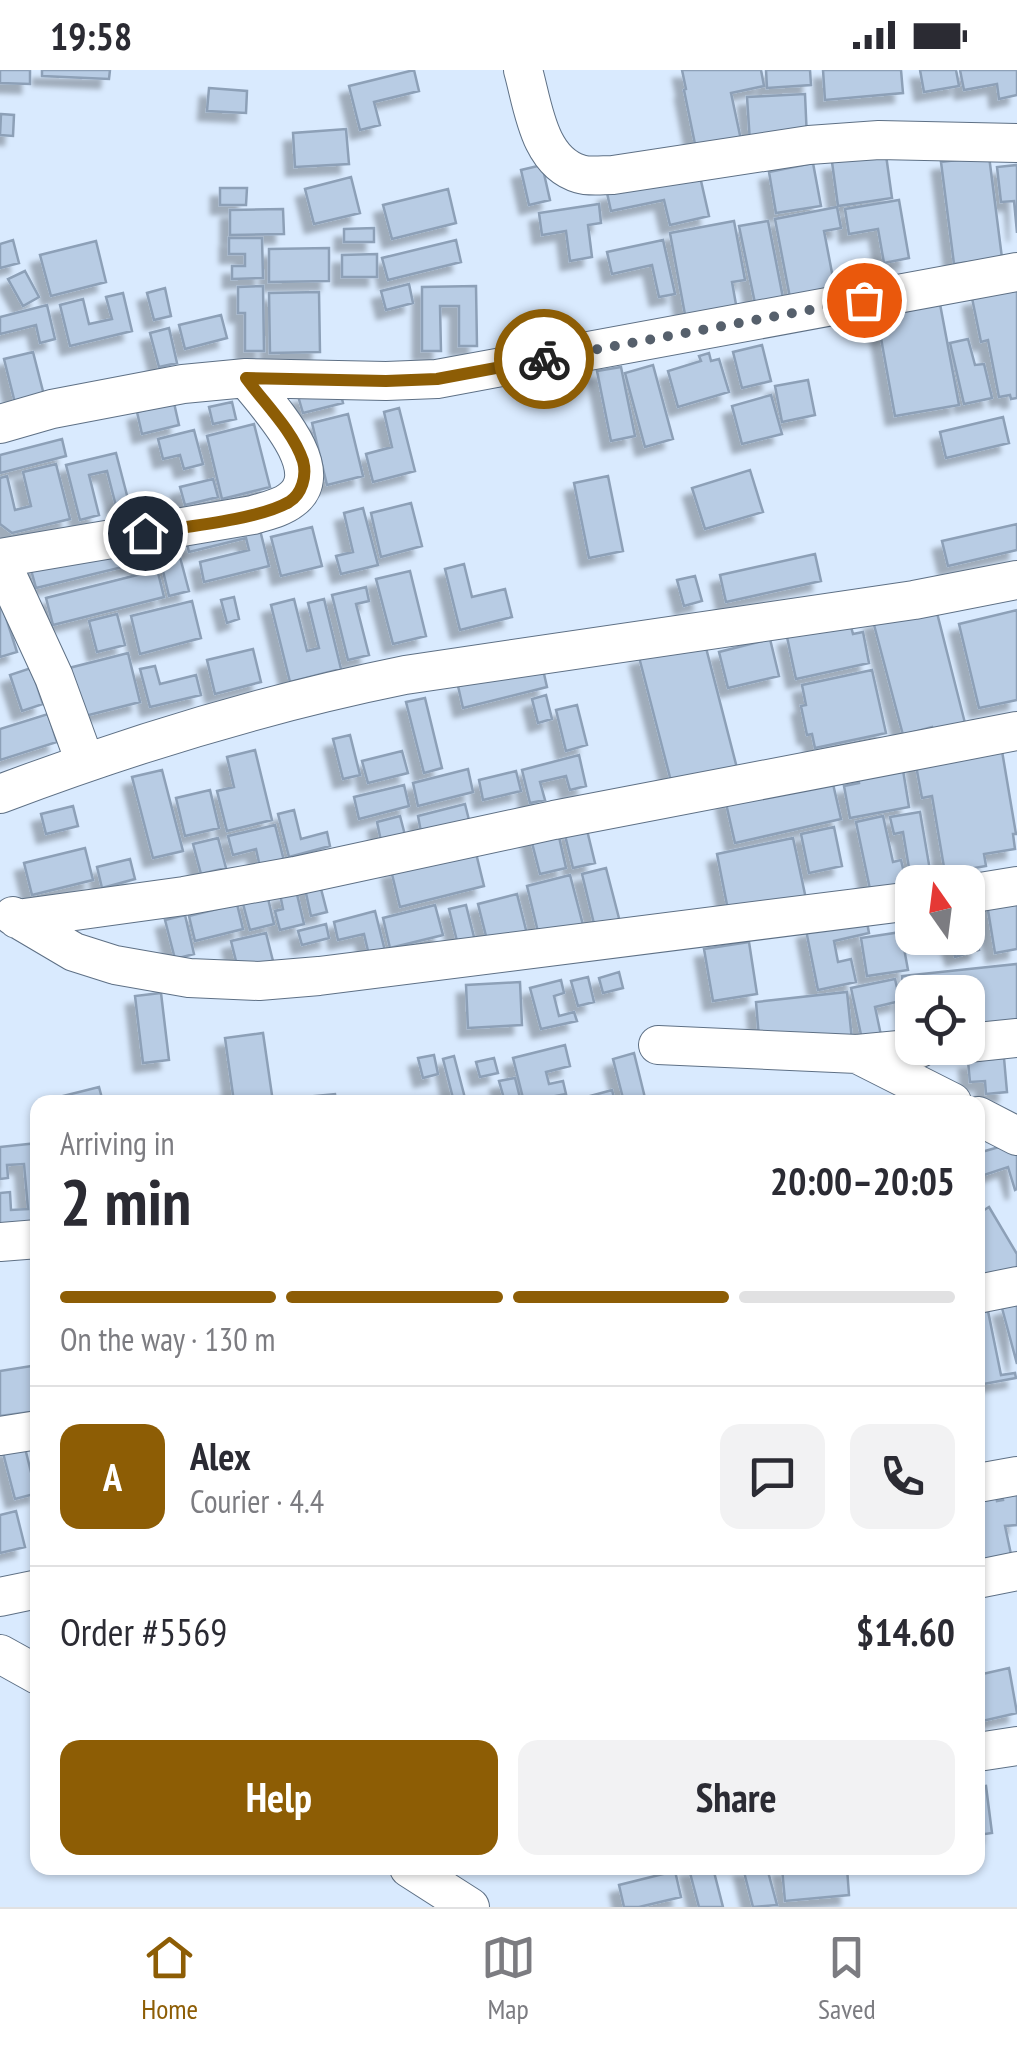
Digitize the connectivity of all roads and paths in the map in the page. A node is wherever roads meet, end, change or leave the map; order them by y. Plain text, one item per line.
1 (524, 70) edge
2 (1017, 143) edge
3 (1017, 272) edge
4 (246, 378) junction
5 (0, 424) edge
6 (0, 559) edge
7 (1017, 580) edge
8 (1017, 731) edge
9 (84, 762) junction
10 (0, 794) edge
11 (1017, 886) edge
12 (985, 891) edge
13 (895, 903) edge
14 (8, 914) edge
15 (1017, 1038) edge
16 (985, 1041) edge
17 (658, 1045) dead end
18 (895, 1050) edge
19 (857, 1054) junction
20 (938, 1095) edge
21 (985, 1120) edge
22 (1017, 1136) edge
23 (30, 1240) edge
24 (0, 1242) edge
25 (1017, 1286) edge
26 (985, 1293) edge
27 (30, 1431) edge
28 (0, 1436) edge
29 (1017, 1476) edge
30 (985, 1483) edge
31 (1017, 1572) edge
32 (985, 1579) edge
33 (30, 1590) edge
34 (0, 1596) edge
35 (0, 1654) edge
36 (30, 1671) edge
37 (1017, 1746) edge
38 (985, 1751) edge
39 (434, 1875) edge
40 (470, 1907) edge

1 - 2 street
3 - 4 street
4 - 5 street
4 - 6 street
6 - 9 street
7 - 9 street
8 - 14 street
9 - 10 street
11 - 12 street
13 - 14 street
15 - 16 street
17 - 19 street
18 - 19 street
19 - 20 street
21 - 22 street
23 - 24 street
25 - 26 street
27 - 28 street
29 - 30 street
31 - 32 street
33 - 34 street
35 - 36 street
37 - 38 street
39 - 40 street

